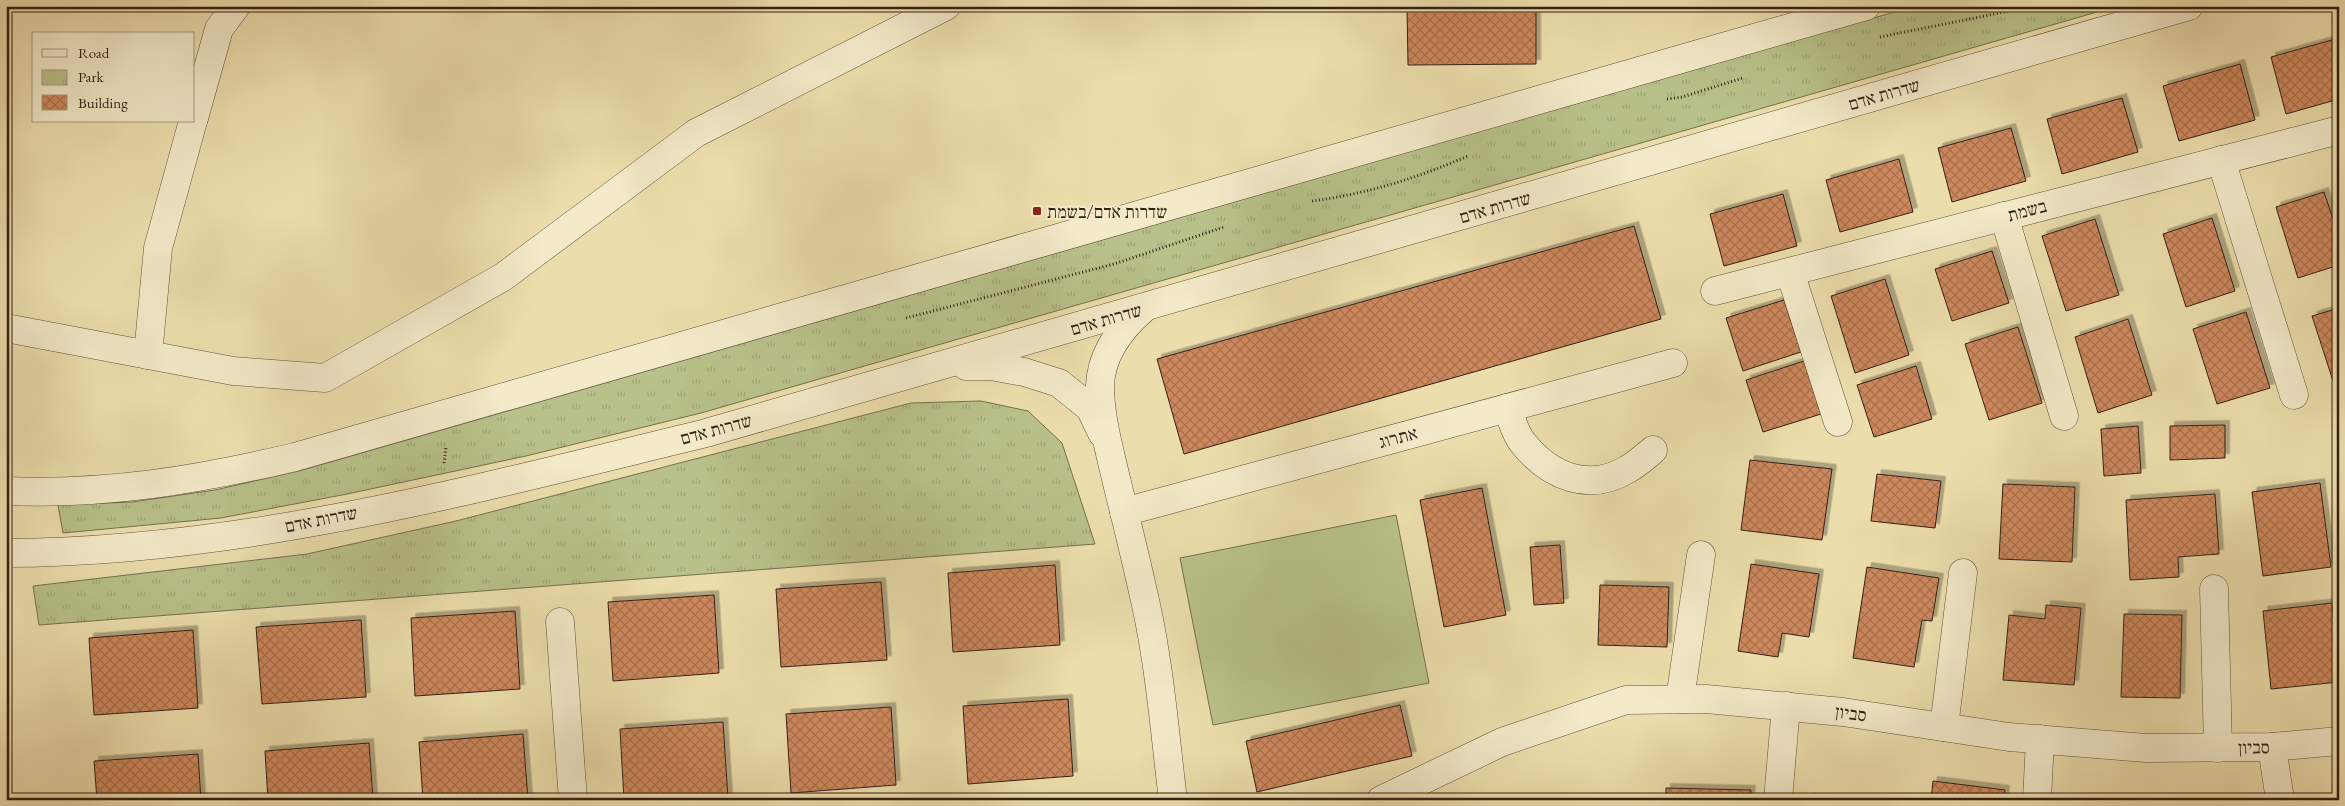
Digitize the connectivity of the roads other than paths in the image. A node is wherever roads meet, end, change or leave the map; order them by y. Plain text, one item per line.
1 (236, 6) edge
2 (946, 6) edge
3 (1866, 6) edge
4 (2189, 6) edge
5 (195, 113) edge
6 (192, 122) edge
7 (2339, 130) edge
8 (2221, 160) junction
9 (2004, 216) junction
10 (1790, 272) junction
11 (1715, 292) dead end
12 (1144, 308) junction
13 (6, 328) edge
14 (148, 354) junction
15 (1673, 363) dead end
16 (942, 366) junction
17 (2294, 396) dead end
18 (1507, 408) junction
19 (2064, 416) dead end
20 (1838, 422) dead end
21 (1108, 447) junction
22 (1653, 450) dead end
23 (6, 491) edge
24 (1124, 512) junction
25 (6, 553) edge
26 (1701, 555) dead end
27 (1963, 572) dead end
28 (2214, 589) dead end
29 (560, 622) dead end
30 (1680, 699) junction
31 (1786, 706) junction
32 (1944, 727) junction
33 (2040, 740) junction
34 (2339, 741) edge
35 (2272, 747) junction
36 (2218, 748) junction
37 (572, 800) edge
38 (1173, 800) edge
39 (1382, 800) edge
40 (1778, 800) edge
41 (2037, 800) edge
42 (2280, 800) edge

1 - 5 street
2 - 14 street
3 - 23 street
4 - 12 street, שדרות אדם
6 - 14 street
7 - 8 street, בשמת
8 - 9 street, בשמת
8 - 17 street
9 - 10 street, בשמת
9 - 19 street
10 - 11 street, בשמת
10 - 20 street
12 - 16 street, שדרות אדם
12 - 21 street
13 - 14 street
15 - 18 street, אתרוג
16 - 21 street
16 - 25 street, שדרות אדם
18 - 22 street
18 - 24 street, אתרוג
21 - 24 street
24 - 38 street
26 - 30 street
27 - 32 street
28 - 36 street
29 - 37 street
30 - 31 street, סביון
30 - 39 street, סביון
31 - 32 street, סביון
31 - 40 street
32 - 33 street, סביון
33 - 36 street, סביון
33 - 41 street
34 - 35 street, סביון
35 - 36 street, סביון
35 - 42 street

